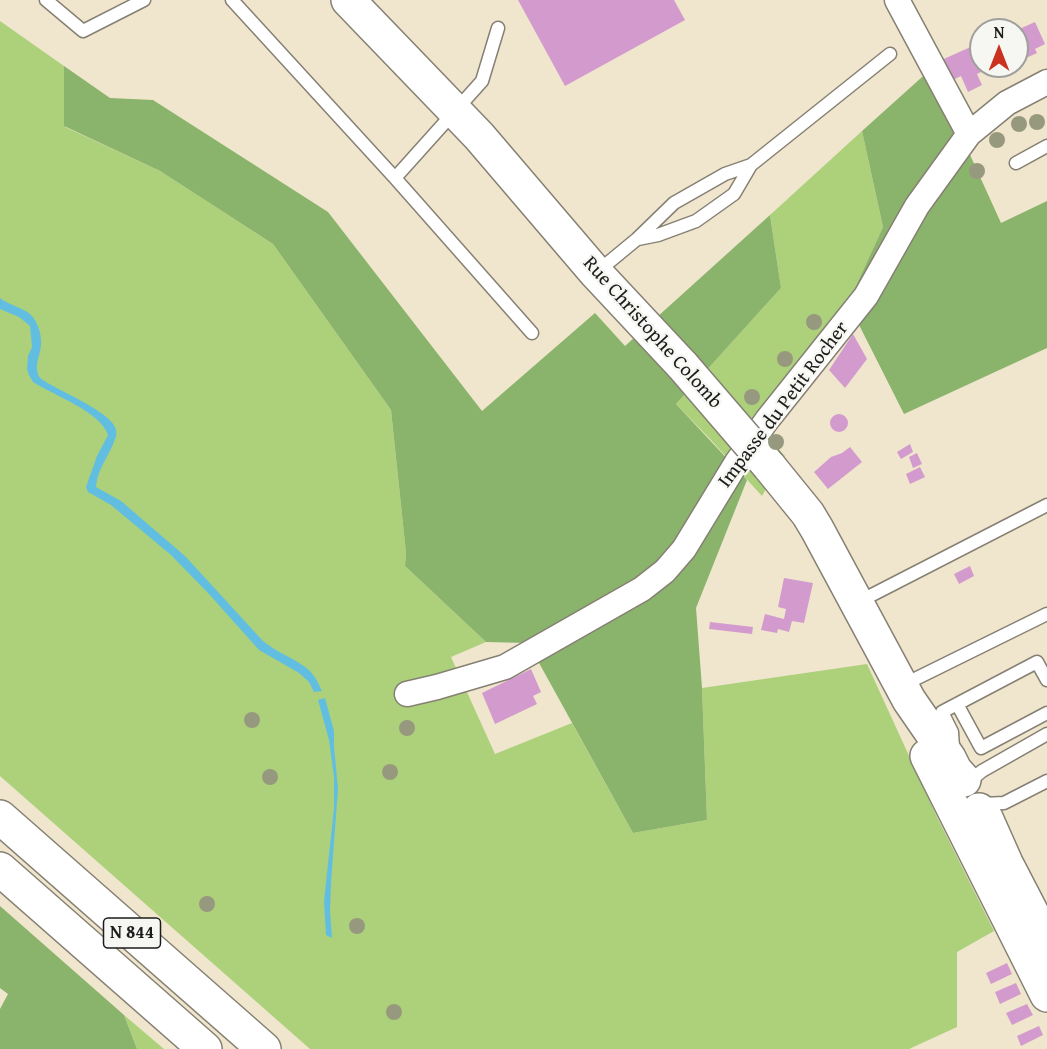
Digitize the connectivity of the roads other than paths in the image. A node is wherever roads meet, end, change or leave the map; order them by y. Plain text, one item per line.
1 (46, 0) edge
2 (144, 0) edge
3 (232, 0) edge
4 (348, 0) edge
5 (897, 0) edge
6 (498, 28) dead end
7 (890, 54) dead end
8 (1047, 82) edge
9 (456, 111) junction
10 (969, 134) junction
11 (1047, 146) edge
12 (1016, 163) dead end
13 (751, 165) junction
14 (395, 178) junction
15 (637, 239) junction
16 (596, 273) junction
17 (532, 333) dead end
18 (1047, 505) edge
19 (855, 602) junction
20 (1047, 614) edge
21 (1047, 680) edge
22 (905, 693) junction
23 (406, 694) dead end
24 (957, 704) junction
25 (1047, 713) edge
26 (1047, 734) edge
27 (1047, 781) edge
28 (964, 792) junction
29 (0, 817) edge
30 (0, 869) edge
31 (1047, 942) edge
32 (1047, 995) edge
33 (205, 1049) edge
34 (264, 1049) edge

1 - 2 lane
3 - 14 lane
4 - 9 main road, Rue Christophe Colomb
5 - 10 street
6 - 9 lane
7 - 13 lane
8 - 10 street, Impasse du Petit Rocher
9 - 14 lane
9 - 16 main road, Rue Christophe Colomb
10 - 23 street, Impasse du Petit Rocher
11 - 12 lane
13 - 15 lane
13 - 15 lane
14 - 17 lane
15 - 16 lane
16 - 19 main road, Rue Christophe Colomb, bridge
18 - 19 lane
19 - 22 main road, Rue Christophe Colomb
20 - 22 lane
21 - 24 lane
22 - 28 main road, Rue Christophe Colomb
22 - 28 main road, Rue Christophe Colomb
24 - 25 lane
24 - 28 lane
26 - 28 lane
27 - 28 lane
28 - 31 main road, Rue Christophe Colomb
28 - 32 main road, Rue Christophe Colomb
29 - 34 main road, N 844
30 - 33 main road, N 844

